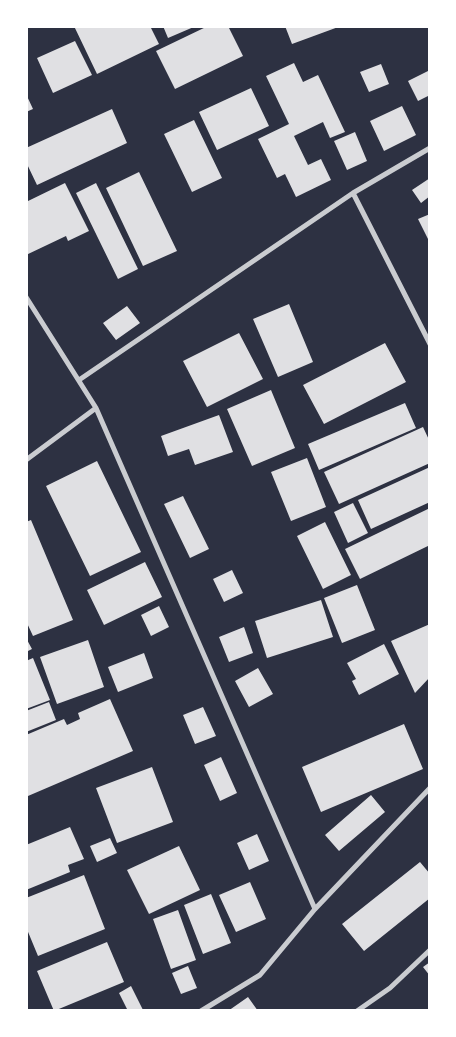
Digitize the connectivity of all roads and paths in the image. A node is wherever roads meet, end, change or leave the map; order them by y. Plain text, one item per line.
1 (430, 148) edge
2 (353, 193) junction
3 (26, 298) edge
4 (430, 344) edge
5 (79, 380) junction
6 (96, 408) junction
7 (26, 460) edge
8 (430, 788) edge
9 (315, 909) junction
10 (430, 950) edge
11 (200, 1011) edge
12 (357, 1011) edge

1 - 2 street
2 - 4 street
2 - 5 street
3 - 5 street
5 - 6 street
6 - 7 street
6 - 9 street
8 - 9 street
9 - 11 street
10 - 12 street

